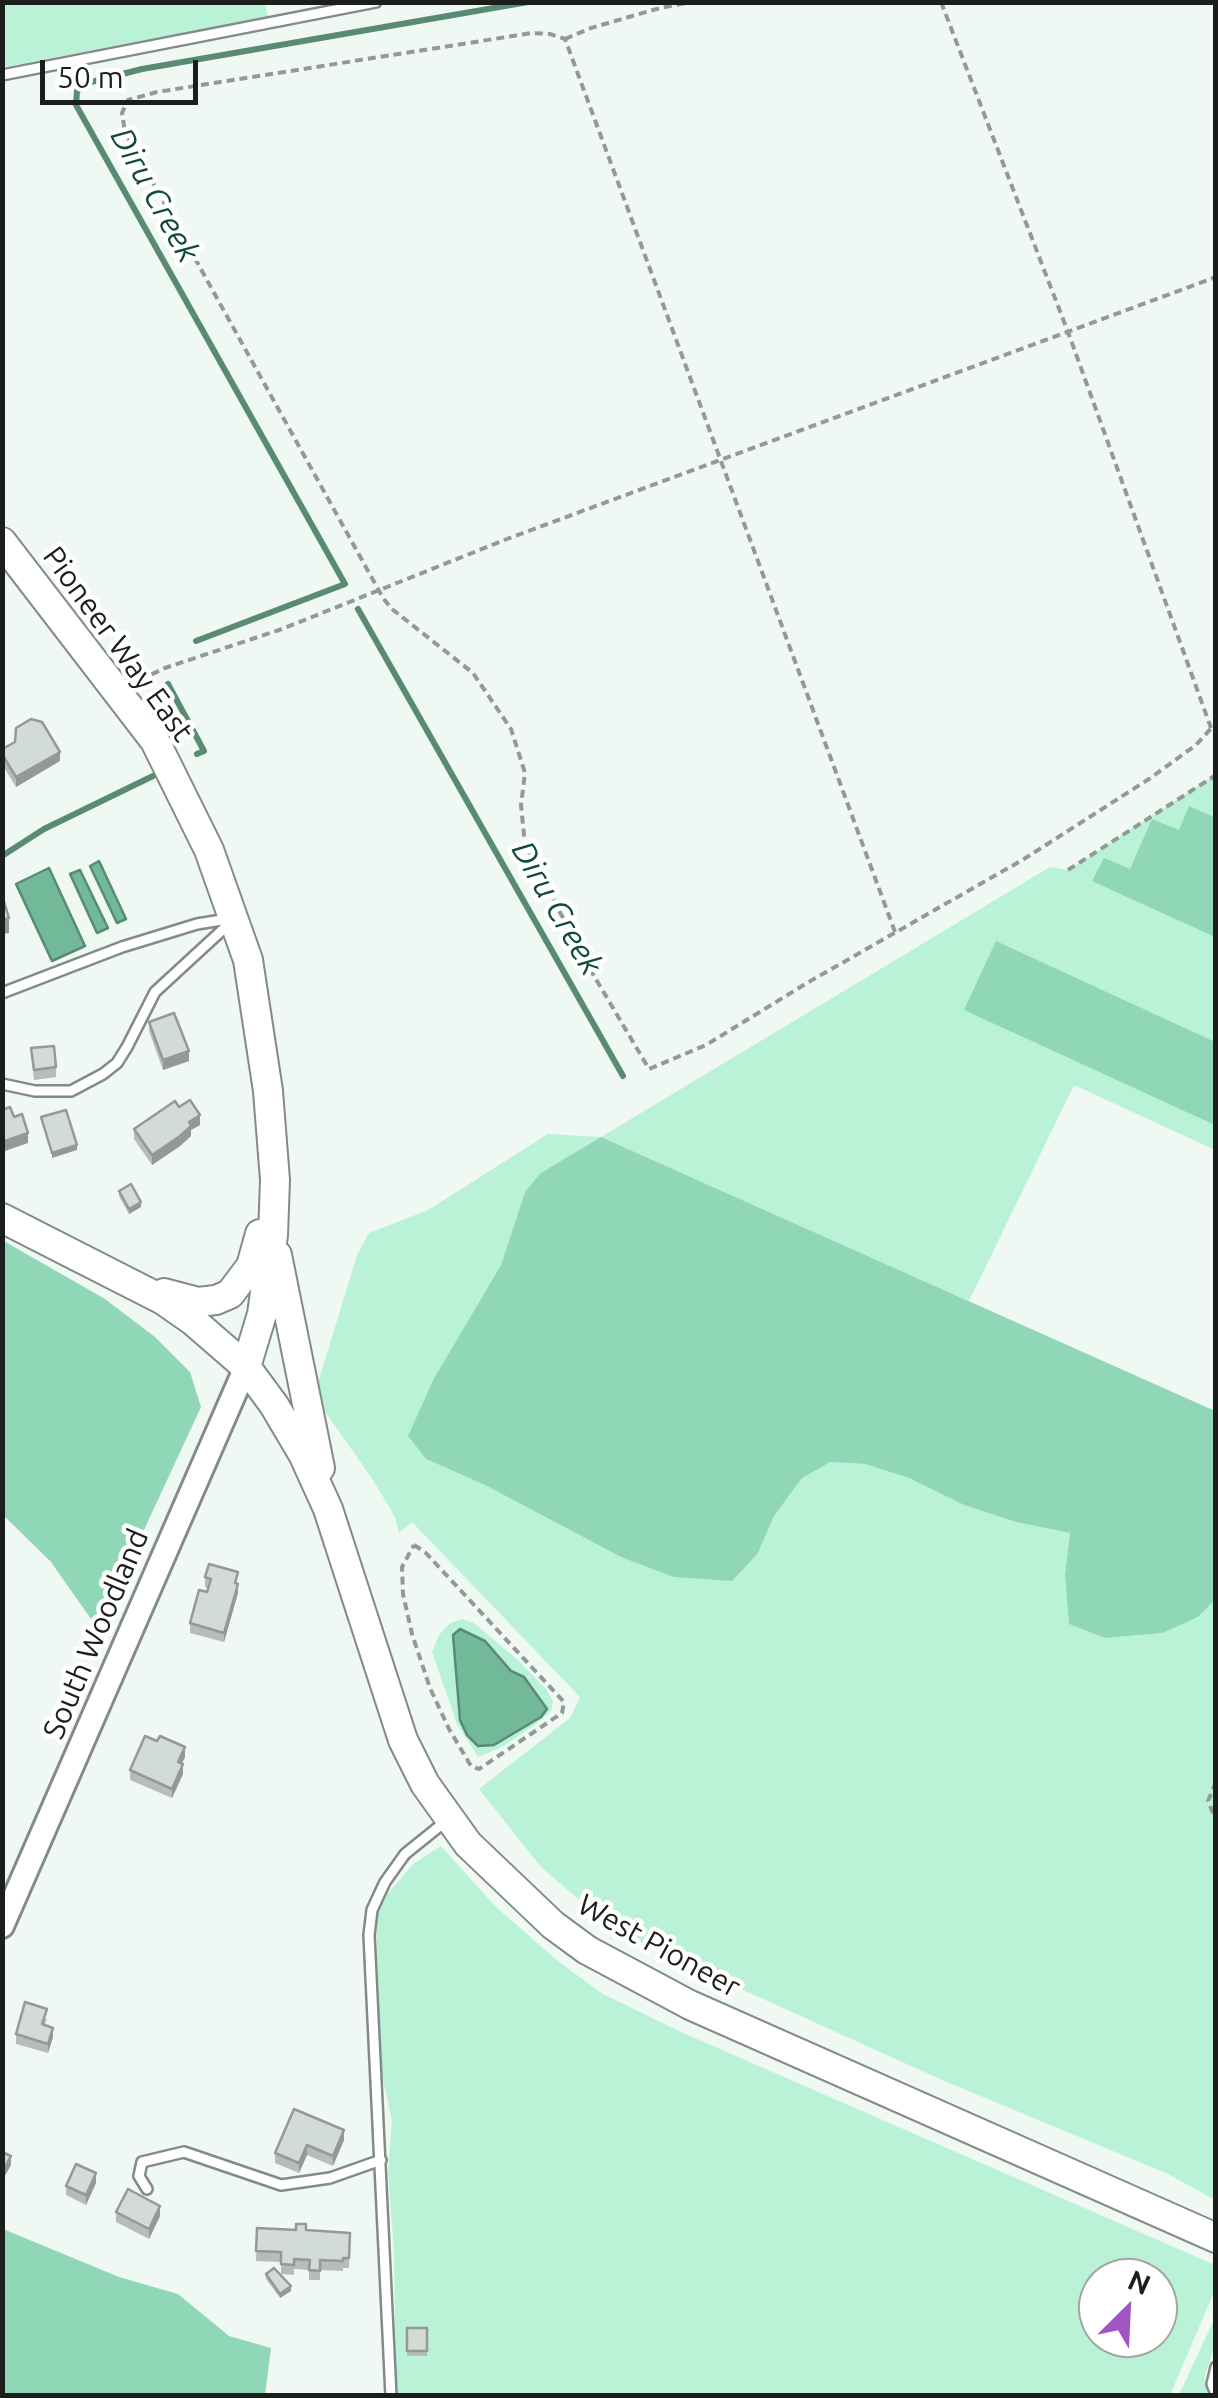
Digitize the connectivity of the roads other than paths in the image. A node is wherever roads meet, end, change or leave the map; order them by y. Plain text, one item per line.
1 (376, 2) edge
2 (2, 74) edge
3 (2, 542) edge
4 (235, 918) junction
5 (2, 992) edge
6 (2, 1084) edge
7 (274, 1180) junction
8 (2, 1218) edge
9 (273, 1235) junction
10 (122, 1276) junction
11 (246, 1367) junction
12 (328, 1509) junction
13 (448, 1819) junction
14 (2, 1926) edge
15 (381, 2160) junction
16 (147, 2188) dead end
17 (1216, 2238) edge
18 (1216, 2367) edge
19 (1216, 2394) edge
20 (392, 2396) edge

1 - 2 lane
3 - 4 main road, Pioneer Way East
4 - 5 lane
4 - 6 lane
4 - 7 main road, Pioneer Way East
7 - 9 main road, Pioneer Way East
7 - 10 main road
8 - 10 main road
9 - 11 main road, Pioneer Way East
9 - 12 main road
10 - 11 main road, West Pioneer
11 - 12 main road, West Pioneer
11 - 14 street, South Woodland
12 - 13 main road, West Pioneer
13 - 15 lane
13 - 17 main road, West Pioneer
15 - 16 lane
15 - 20 lane
18 - 19 lane

